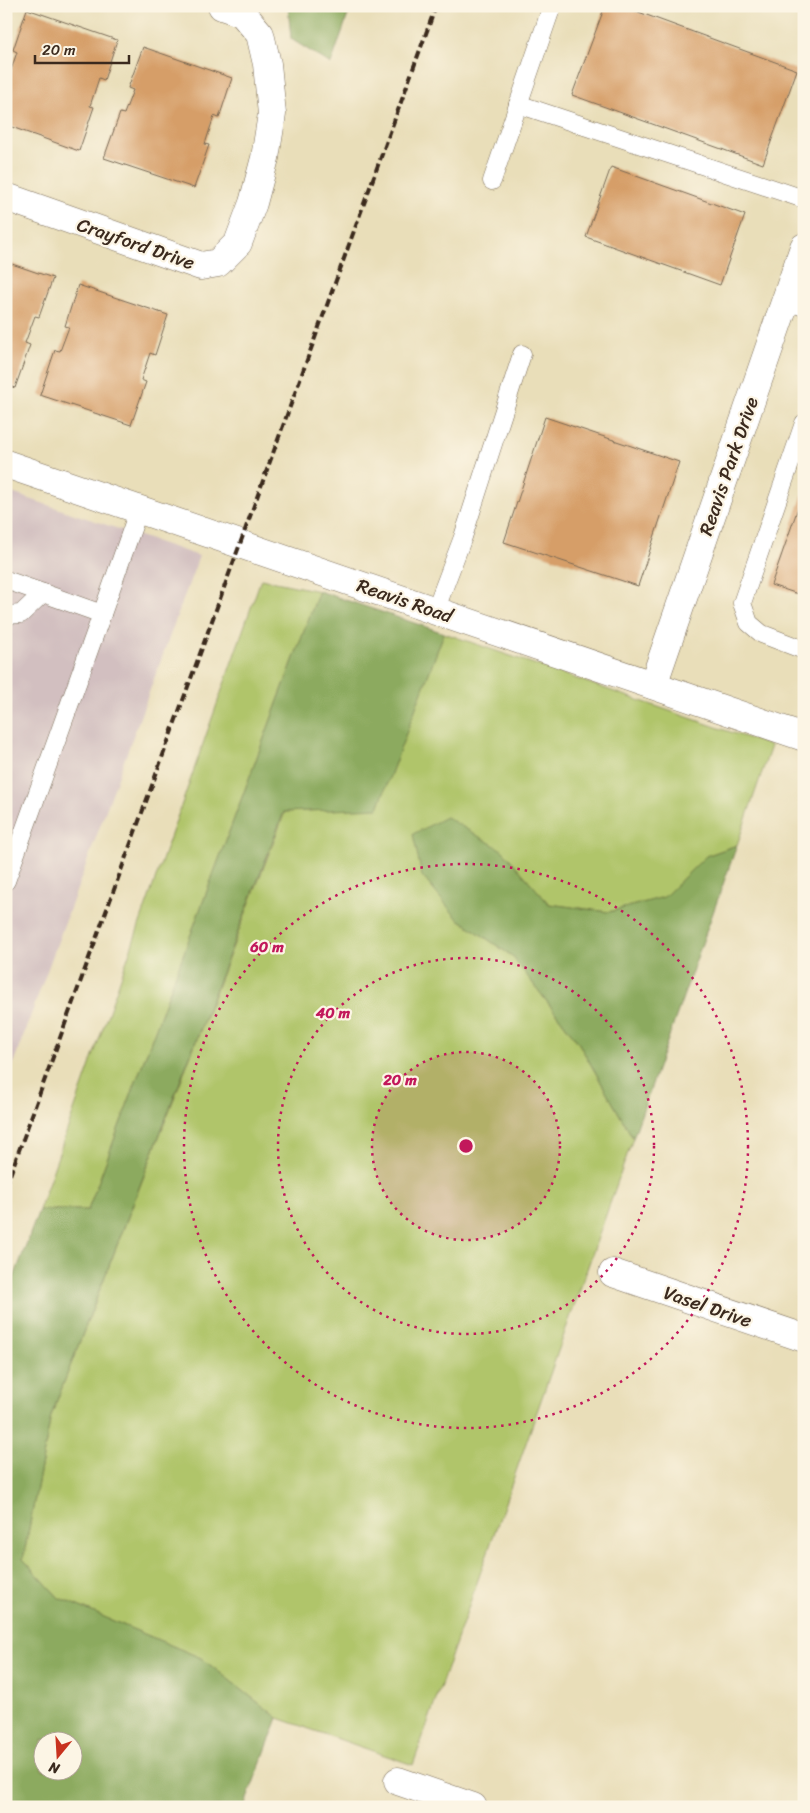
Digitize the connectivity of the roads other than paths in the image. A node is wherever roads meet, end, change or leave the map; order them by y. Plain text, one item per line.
1 (222, 6) edge
2 (552, 6) edge
3 (518, 104) junction
4 (492, 181) dead end
5 (6, 197) edge
6 (804, 199) edge
7 (804, 247) edge
8 (794, 303) edge
9 (522, 354) dead end
10 (804, 423) edge
11 (6, 464) edge
12 (139, 508) junction
13 (6, 580) edge
14 (43, 593) junction
15 (435, 611) junction
16 (102, 614) junction
17 (6, 615) edge
18 (804, 650) edge
19 (653, 685) junction
20 (804, 736) edge
21 (6, 881) edge
22 (613, 1274) dead end
23 (804, 1338) edge
24 (398, 1781) dead end
25 (473, 1807) edge

1 - 5 street, Crayford Drive
2 - 3 lane
3 - 4 lane
3 - 6 lane
7 - 8 street, Reavis Park Drive
8 - 19 street, Reavis Park Drive
9 - 15 lane
10 - 18 lane
11 - 12 street, Reavis Road
12 - 15 street, Reavis Road
12 - 16 lane
13 - 14 lane
14 - 16 lane
14 - 17 lane
15 - 19 street, Reavis Road
16 - 21 lane
19 - 20 street, Reavis Road
22 - 23 street, Vasel Drive
24 - 25 street

